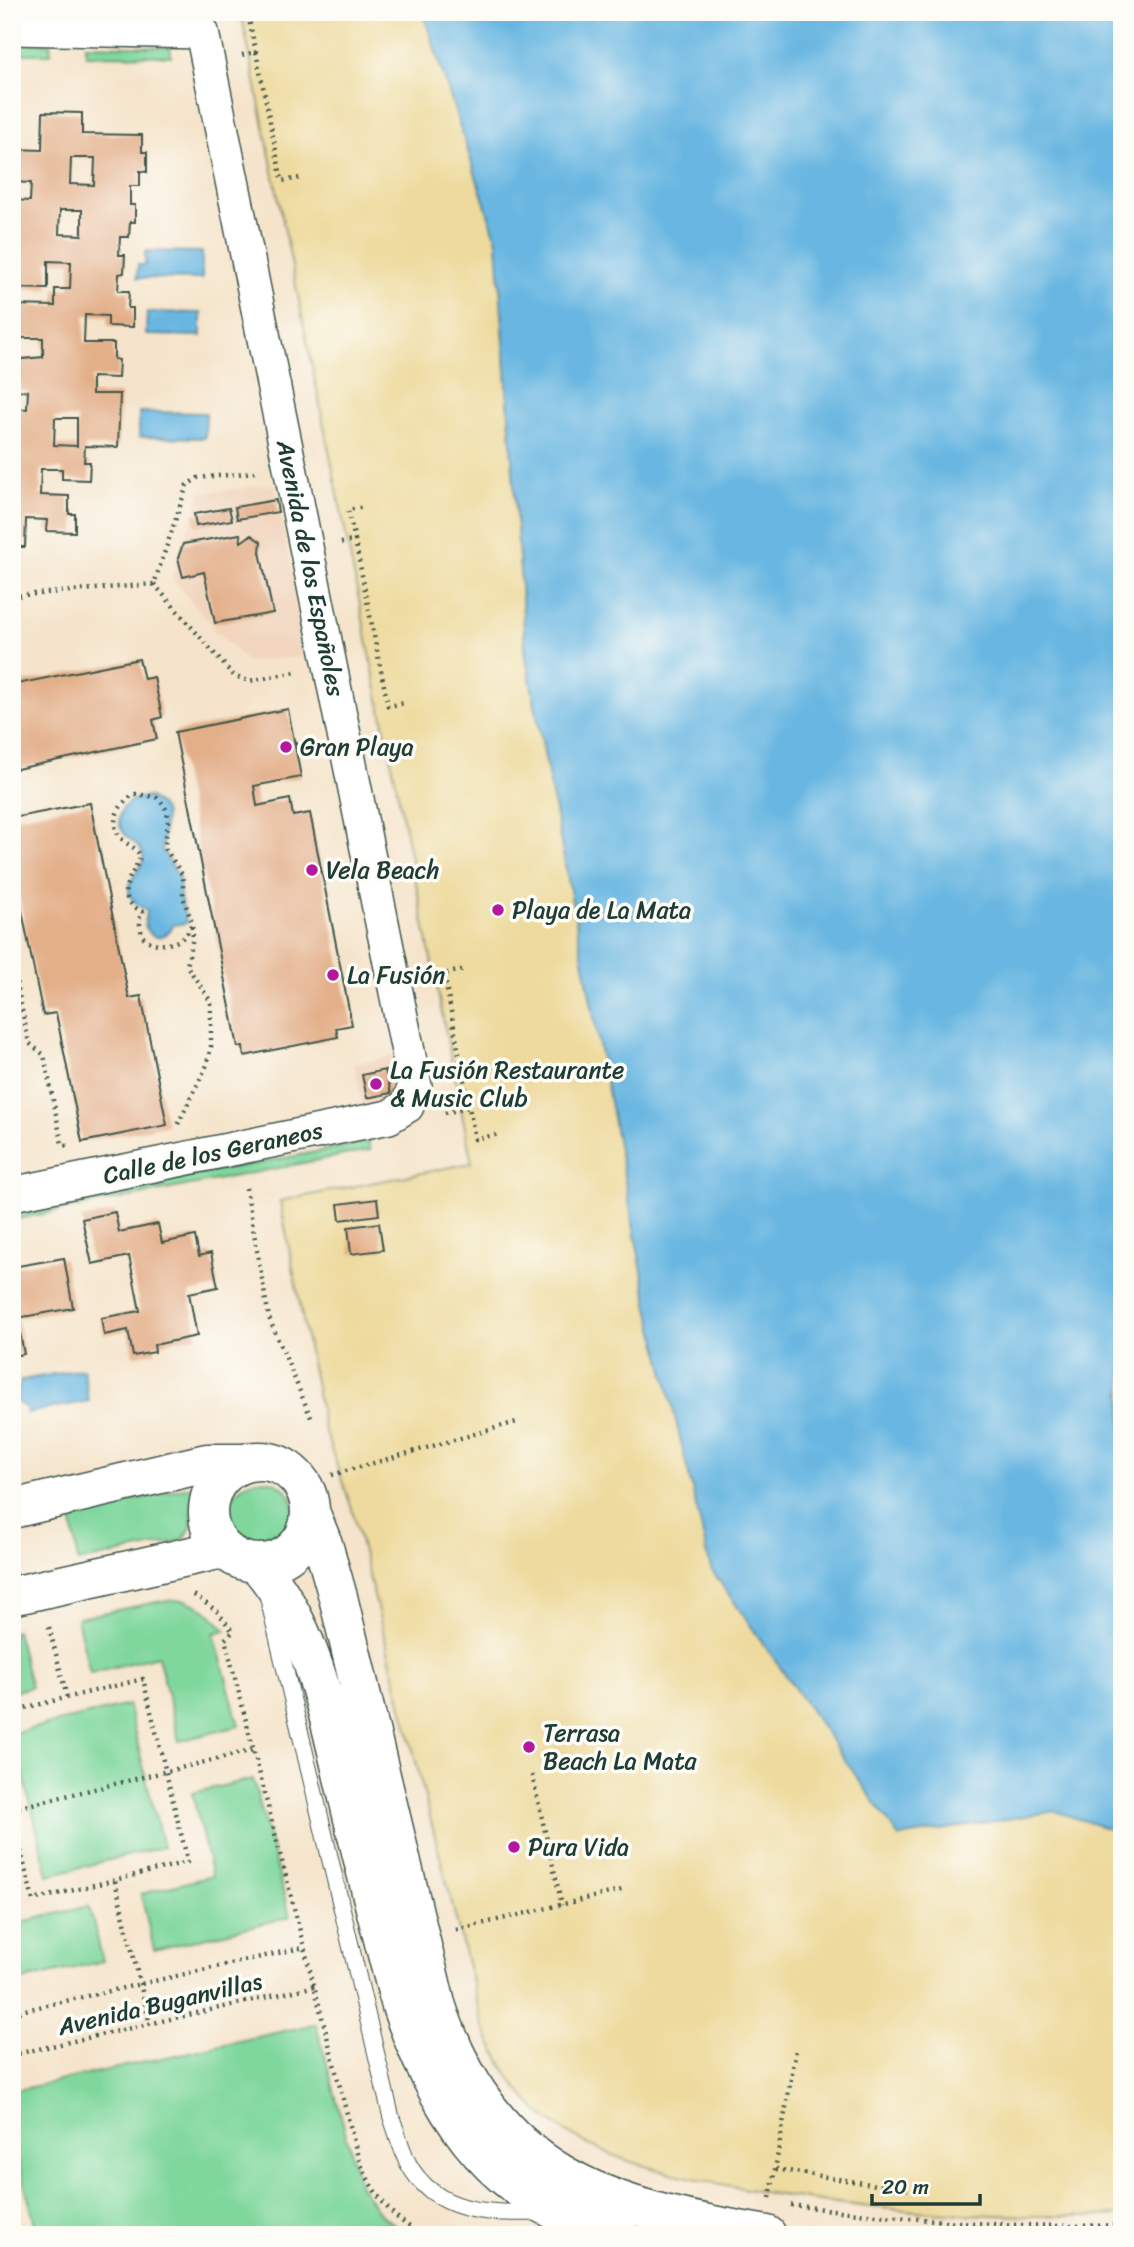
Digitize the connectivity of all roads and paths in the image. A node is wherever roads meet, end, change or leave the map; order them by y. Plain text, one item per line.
1 (263, 16) dead end
2 (200, 22) edge
3 (12, 28) edge
4 (256, 52) junction
5 (233, 57) dead end
6 (301, 178) dead end
7 (264, 471) dead end
8 (365, 507) dead end
9 (355, 540) junction
10 (331, 545) dead end
11 (154, 584) junction
12 (12, 596) edge
13 (331, 666) junction
14 (405, 704) dead end
15 (192, 926) junction
16 (12, 962) edge
17 (463, 970) dead end
18 (409, 1103) joint
19 (469, 1107) junction
20 (444, 1113) dead end
21 (167, 1129) dead end
22 (500, 1134) dead end
23 (70, 1147) dead end
24 (14, 1185) edge
25 (246, 1188) dead end
26 (312, 1420) dead end
27 (520, 1421) dead end
28 (244, 1463) junction
29 (332, 1475) dead end
30 (12, 1509) edge
31 (311, 1514) junction
32 (249, 1562) junction
33 (189, 1593) dead end
34 (12, 1595) edge
35 (48, 1624) dead end
36 (66, 1697) junction
37 (12, 1711) edge
38 (254, 1750) junction
39 (166, 1771) junction
40 (532, 1775) dead end
41 (12, 1809) edge
42 (12, 1815) edge
43 (115, 1881) junction
44 (626, 1889) dead end
45 (562, 1905) junction
46 (449, 1932) dead end
47 (305, 1947) junction
48 (140, 1984) junction
49 (316, 1986) junction
50 (12, 2013) edge
51 (150, 2024) junction
52 (796, 2050) dead end
53 (12, 2055) edge
54 (776, 2169) junction
55 (908, 2190) dead end
56 (554, 2211) junction
57 (769, 2213) edge
58 (1122, 2225) edge
59 (423, 2235) edge
60 (619, 2235) edge

1 - 4 path
2 - 3 street
2 - 13 street, Avenida de los Españoles
4 - 5 path
4 - 6 path
7 - 11 path
8 - 9 path
9 - 10 path
9 - 14 path
11 - 12 path
11 - 13 path
13 - 18 street, Avenida de los Españoles
15 - 15 path
15 - 21 path
16 - 23 path
17 - 19 path
18 - 24 street, Calle de los Geraneos
19 - 20 path
19 - 22 path
25 - 26 path
27 - 29 path
28 - 30 street
28 - 31 street
28 - 32 street
31 - 32 street
31 - 57 street
32 - 34 street
32 - 56 street
32 - 56 lane
33 - 38 path
35 - 36 path
36 - 37 path
36 - 39 path
38 - 39 path
38 - 47 path
39 - 41 path
39 - 43 path
40 - 45 path
42 - 43 path
43 - 48 path
44 - 45 path
45 - 46 path
47 - 48 path, Avenida Buganvillas
47 - 49 path
48 - 50 path, Avenida Buganvillas
48 - 51 path
49 - 51 path, Avenida Buganvillas
49 - 59 path
51 - 53 path, Avenida Buganvillas
52 - 54 path
54 - 55 path
54 - 57 path
56 - 60 street
57 - 58 path

